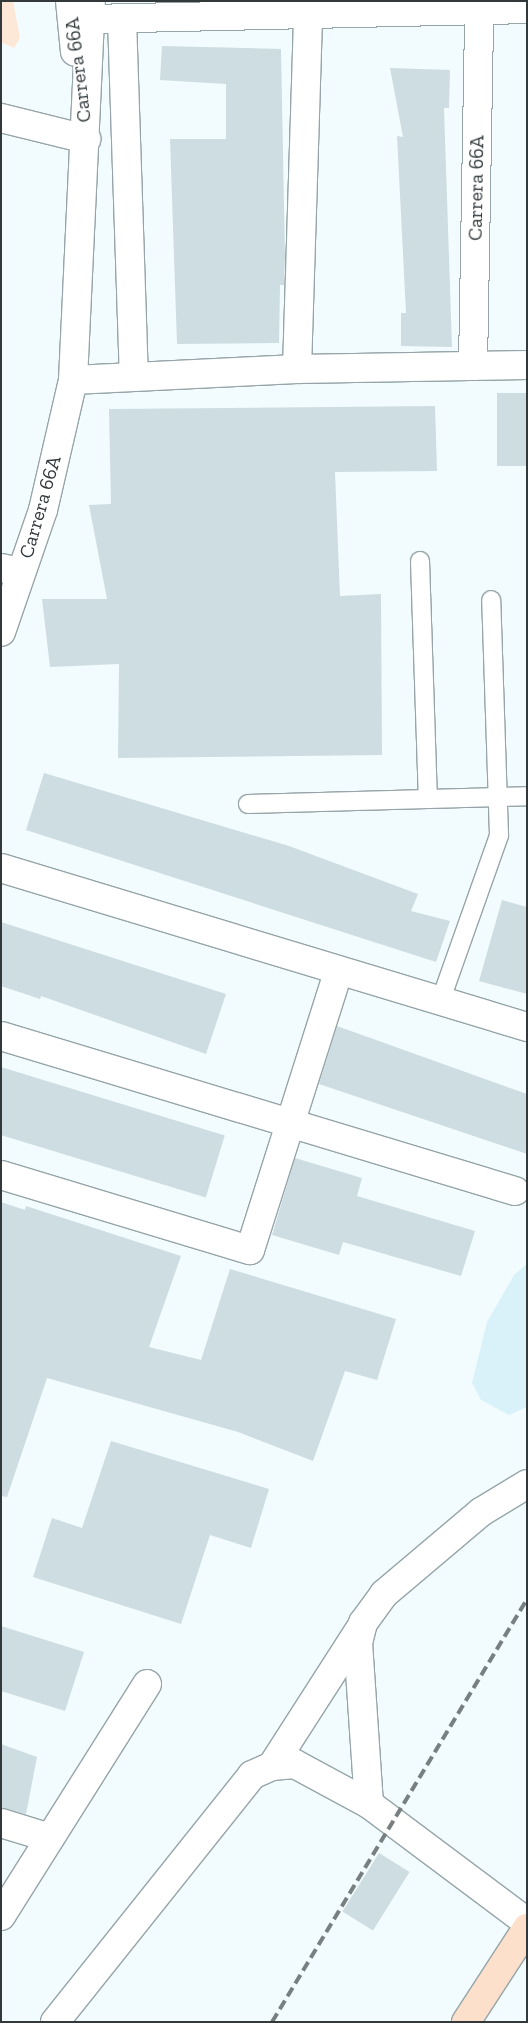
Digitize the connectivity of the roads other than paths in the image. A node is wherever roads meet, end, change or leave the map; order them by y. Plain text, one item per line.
1 (70, 1) edge
2 (479, 9) junction
3 (527, 9) edge
4 (91, 10) edge
5 (308, 15) junction
6 (122, 18) junction
7 (1, 118) edge
8 (86, 139) junction
9 (527, 365) edge
10 (473, 366) junction
11 (298, 369) junction
12 (134, 377) junction
13 (73, 380) junction
14 (420, 561) dead end
15 (11, 570) edge
16 (491, 600) dead end
17 (1, 632) edge
18 (527, 796) edge
19 (497, 797) junction
20 (428, 799) junction
21 (248, 804) dead end
22 (1, 868) edge
23 (338, 972) junction
24 (440, 1002) junction
25 (527, 1027) edge
26 (1, 1036) edge
27 (289, 1123) junction
28 (1, 1175) edge
29 (515, 1191) dead end
30 (527, 1484) edge
31 (364, 1623) junction
32 (147, 1684) dead end
33 (272, 1766) junction
34 (369, 1804) junction
35 (1, 1823) edge
36 (50, 1838) junction
37 (1, 1916) edge
38 (527, 1922) edge
39 (527, 1928) edge
40 (55, 2022) edge
41 (466, 2022) edge

1 - 8 street, Carrera 66A
2 - 3 street, Carrera 66A
2 - 5 street, Carrera 66A
2 - 10 street, Carrera 66A
4 - 6 street, Carrera 66A
4 - 8 street, Carrera 66A
5 - 6 street, Carrera 66A
5 - 11 street
6 - 12 street
7 - 8 street
8 - 13 street, Carrera 66A
9 - 10 street
10 - 11 street
11 - 12 street
12 - 13 street
13 - 15 street, Carrera 66A
14 - 20 lane
15 - 17 street, Carrera 66A
16 - 19 lane
18 - 19 lane
19 - 20 lane
19 - 24 lane
20 - 21 lane
22 - 23 street
23 - 24 street
23 - 27 street
24 - 25 street
26 - 27 street
27 - 28 street
27 - 29 street
30 - 31 street
31 - 33 street
31 - 34 street
32 - 36 street
33 - 34 street
33 - 40 street
34 - 38 street
35 - 36 street
36 - 37 street
39 - 41 main road

